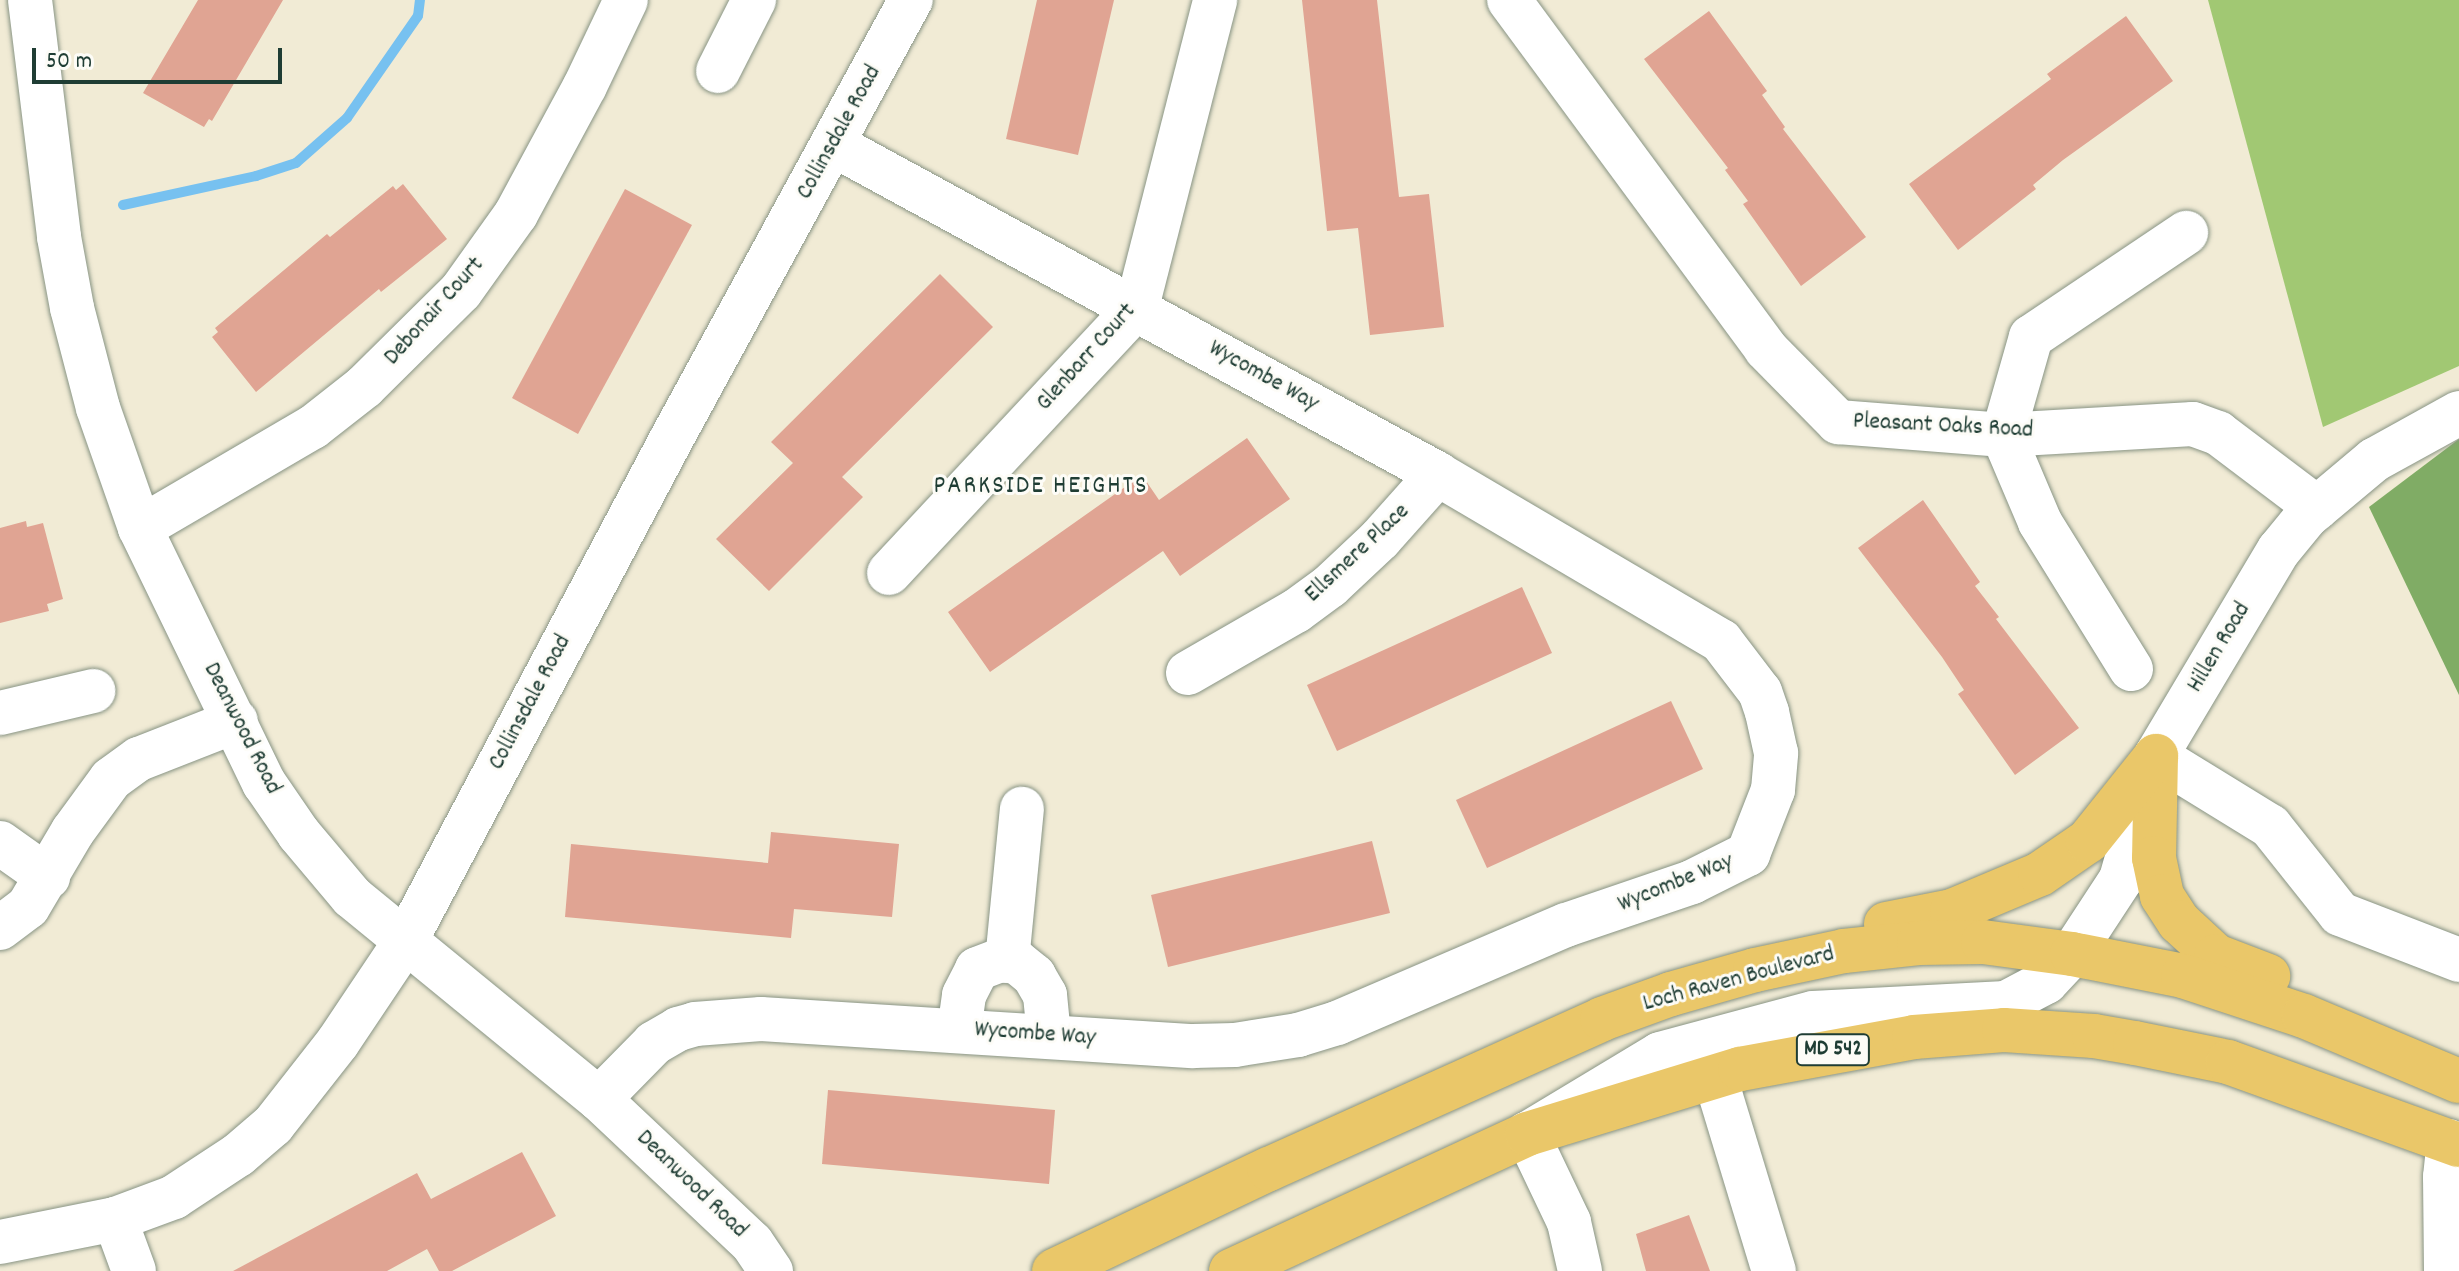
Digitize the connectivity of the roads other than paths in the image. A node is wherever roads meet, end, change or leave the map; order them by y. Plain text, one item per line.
1 (30, 0) edge
2 (626, 0) edge
3 (754, 0) edge
4 (911, 0) edge
5 (1215, 0) edge
6 (1509, 0) edge
7 (718, 71) dead end
8 (834, 145) junction
9 (2186, 233) dead end
10 (1137, 307) junction
11 (2459, 413) edge
12 (2003, 435) junction
13 (1438, 474) junction
14 (2317, 508) junction
15 (140, 528) junction
16 (889, 573) dead end
17 (2131, 669) dead end
18 (1188, 673) dead end
19 (93, 691) dead end
20 (0, 713) edge
21 (236, 721) junction
22 (2156, 756) junction
23 (1022, 809) dead end
24 (0, 843) edge
25 (48, 877) junction
26 (0, 928) edge
27 (405, 942) junction
28 (2072, 954) junction
29 (2459, 960) edge
30 (1007, 961) junction
31 (1755, 970) junction
32 (959, 1031) junction
33 (1049, 1036) junction
34 (1715, 1077) junction
35 (2458, 1080) edge
36 (599, 1099) junction
37 (1527, 1134) junction
38 (2456, 1142) edge
39 (115, 1219) junction
40 (0, 1242) edge
41 (134, 1271) edge
42 (771, 1271) edge
43 (1054, 1271) edge
44 (1231, 1271) edge
45 (1580, 1271) edge
46 (1774, 1271) edge
47 (2446, 1271) edge

1 - 15 street, Deanwood Road
2 - 15 street, Debonair Court
3 - 7 street
4 - 8 street, Collinsdale Road
5 - 10 street, Glenbarr Court
6 - 12 street, Pleasant Oaks Road
8 - 10 street, Wycombe Way
8 - 27 street, Collinsdale Road
9 - 12 street
10 - 13 street, Wycombe Way
10 - 16 street, Glenbarr Court
11 - 14 street, Hillen Road
12 - 14 street, Pleasant Oaks Road
12 - 17 street
13 - 18 street, Ellsmere Place
13 - 33 street, Wycombe Way
14 - 22 street, Hillen Road
15 - 21 street, Deanwood Road
19 - 20 street
21 - 25 street
21 - 27 street, Deanwood Road
22 - 28 street, Hillen Road
22 - 29 street
22 - 31 main road
22 - 35 main road
23 - 30 street
24 - 25 street
25 - 26 street
27 - 36 street, Deanwood Road
27 - 39 street, Collinsdale Road
28 - 31 main road, Loch Raven Boulevard
28 - 35 main road, Loch Raven Boulevard
28 - 37 street, Hillen Road
30 - 32 street
30 - 33 street
31 - 43 main road, Loch Raven Boulevard
32 - 33 street, Wycombe Way
32 - 36 street, Wycombe Way
34 - 37 main road, MD 542
34 - 38 main road, MD 542
34 - 46 street
36 - 42 street, Deanwood Road
37 - 44 main road, MD 542
37 - 45 street
38 - 47 street
39 - 40 street, Collinsdale Road
39 - 41 street

